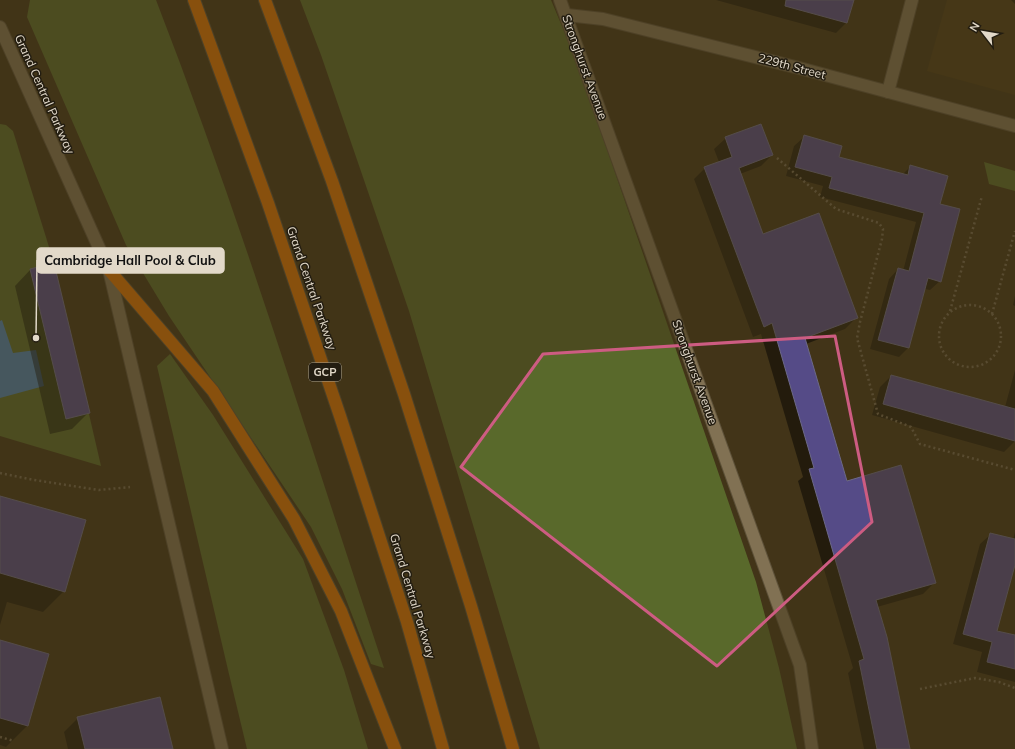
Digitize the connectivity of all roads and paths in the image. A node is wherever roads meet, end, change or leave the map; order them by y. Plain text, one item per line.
1 (194, 0) edge
2 (265, 0) edge
3 (560, 0) edge
4 (912, 0) edge
5 (567, 15) junction
6 (0, 27) edge
7 (888, 92) junction
8 (1015, 126) edge
9 (777, 158) dead end
10 (982, 196) dead end
11 (1015, 231) edge
12 (109, 270) junction
13 (950, 312) junction
14 (992, 314) junction
15 (1015, 470) edge
16 (0, 473) edge
17 (130, 487) dead end
18 (1015, 688) edge
19 (920, 689) dead end
20 (0, 737) edge
21 (14, 740) dead end
22 (222, 749) edge
23 (395, 749) edge
24 (443, 749) edge
25 (513, 749) edge
26 (812, 749) edge

1 - 24 highway, Grand Central Parkway / GCP
2 - 25 highway
3 - 5 street, Stronghurst Avenue
4 - 7 street
5 - 7 street, 229th Street
5 - 26 street, Stronghurst Avenue
6 - 12 street, Grand Central Parkway
7 - 8 street, 229th Street
9 - 15 path
10 - 13 path
11 - 14 path
12 - 22 street, Grand Central Parkway
12 - 23 highway
13 - 14 path
13 - 14 path
16 - 17 path
18 - 19 path
20 - 21 path

